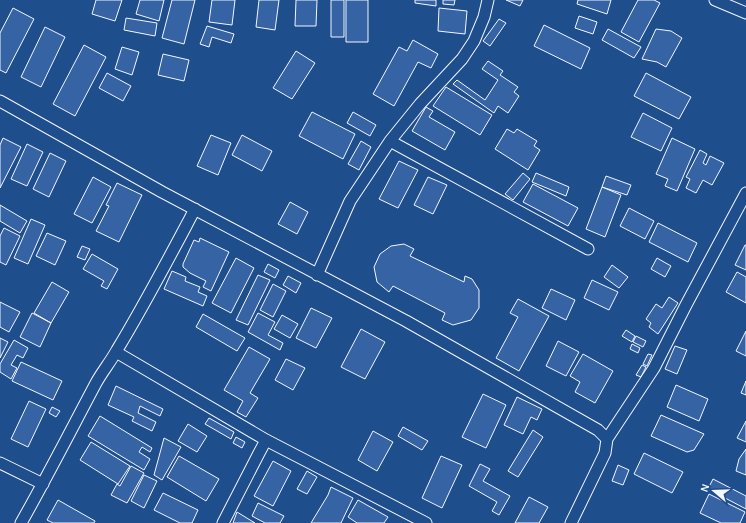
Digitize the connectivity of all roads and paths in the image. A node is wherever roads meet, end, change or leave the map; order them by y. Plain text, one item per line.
1 (488, 0) edge
2 (715, 0) edge
3 (746, 13) edge
4 (0, 101) edge
5 (390, 141) junction
6 (746, 193) edge
7 (195, 208) junction
8 (742, 209) edge
9 (588, 250) dead end
10 (317, 275) junction
11 (116, 352) junction
12 (607, 439) junction
13 (266, 440) junction
14 (0, 463) edge
15 (43, 484) junction
16 (21, 523) edge
17 (223, 523) edge
18 (426, 523) edge
19 (571, 523) edge

1 - 5 street
2 - 3 street
4 - 7 street
5 - 9 street
5 - 10 street
6 - 8 street
7 - 10 street
7 - 11 street
8 - 12 street
10 - 12 street
11 - 13 street
11 - 15 street
12 - 19 street
13 - 17 street
13 - 18 street
14 - 15 street
15 - 16 street

